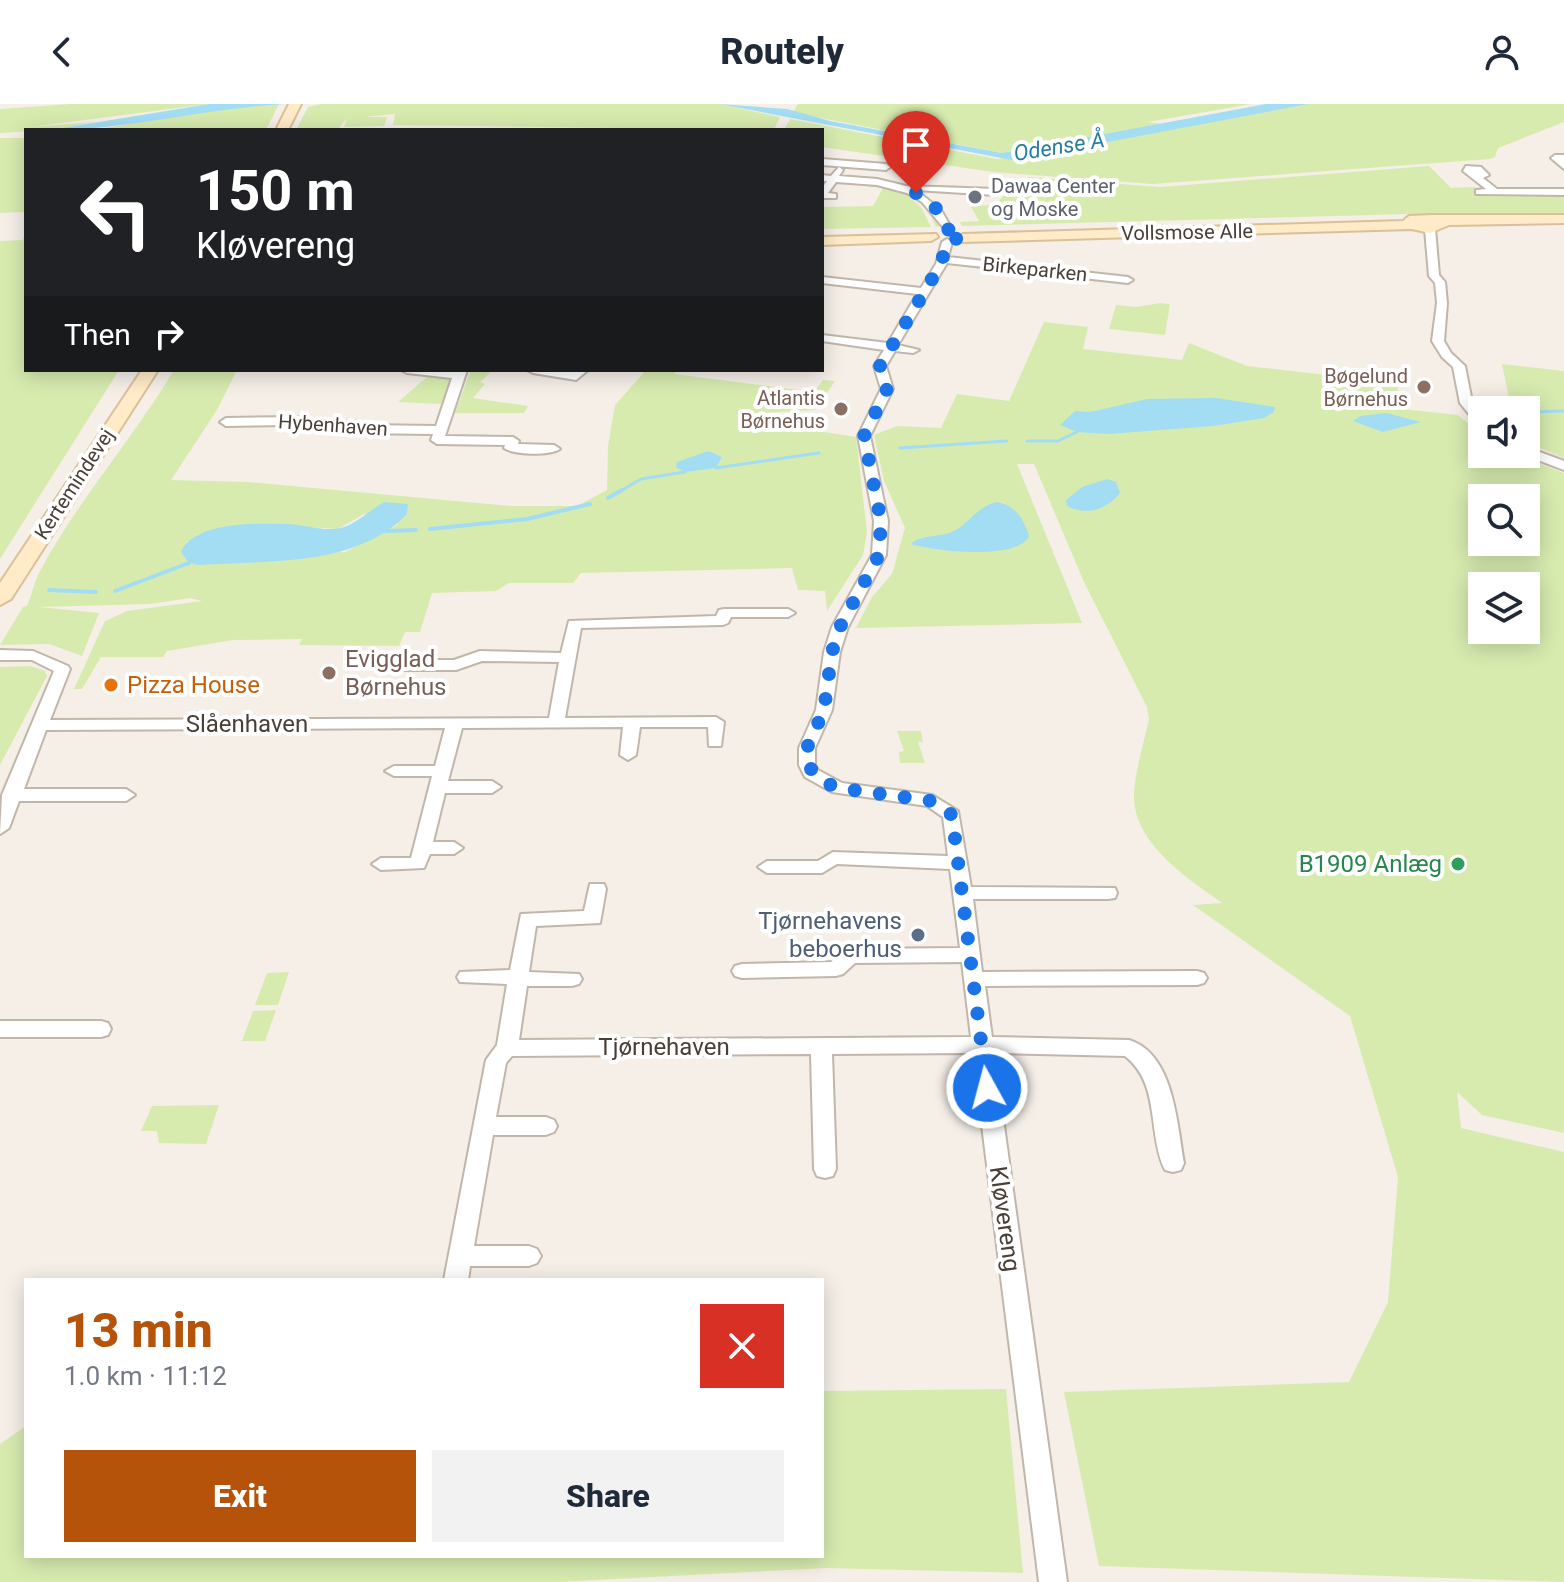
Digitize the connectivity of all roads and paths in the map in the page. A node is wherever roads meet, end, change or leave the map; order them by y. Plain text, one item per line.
1 (294, 106) edge
2 (283, 128) edge
3 (1564, 158) edge
4 (824, 162) edge
5 (843, 164) junction
6 (1564, 166) edge
7 (886, 167) dead end
8 (1478, 175) dead end
9 (960, 177) dead end
10 (828, 178) edge
11 (904, 188) junction
12 (954, 189) junction
13 (996, 192) dead end
14 (1479, 192) dead end
15 (1495, 192) junction
16 (1564, 192) edge
17 (824, 195) edge
18 (833, 196) dead end
19 (1564, 222) edge
20 (1437, 225) junction
21 (947, 236) junction
22 (824, 238) edge
23 (942, 259) junction
24 (824, 280) edge
25 (1128, 280) dead end
26 (924, 292) junction
27 (824, 338) edge
28 (902, 348) junction
29 (149, 372) edge
30 (460, 372) edge
31 (547, 372) edge
32 (580, 372) edge
33 (567, 375) junction
34 (556, 386) dead end
35 (1468, 405) edge
36 (226, 422) dead end
37 (441, 430) junction
38 (554, 449) dead end
39 (1540, 457) edge
40 (1564, 466) edge
41 (0, 599) edge
42 (788, 613) dead end
43 (0, 655) edge
44 (568, 658) junction
45 (0, 663) edge
46 (54, 664) junction
47 (395, 665) dead end
48 (630, 702) dead end
49 (455, 722) junction
50 (556, 722) junction
51 (630, 722) junction
52 (39, 725) junction
53 (715, 742) dead end
54 (628, 755) dead end
55 (394, 771) dead end
56 (440, 779) junction
57 (492, 787) dead end
58 (11, 795) junction
59 (126, 795) dead end
60 (0, 828) edge
61 (422, 848) junction
62 (454, 848) dead end
63 (958, 863) junction
64 (381, 864) dead end
65 (767, 867) dead end
66 (597, 889) dead end
67 (961, 893) junction
68 (1108, 893) dead end
69 (970, 955) junction
70 (742, 971) dead end
71 (467, 977) dead end
72 (518, 978) junction
73 (1197, 978) dead end
74 (572, 979) dead end
75 (973, 979) junction
76 (0, 1029) edge
77 (101, 1029) dead end
78 (982, 1045) junction
79 (821, 1046) junction
80 (507, 1048) junction
81 (484, 1126) junction
82 (546, 1126) dead end
83 (1173, 1163) dead end
84 (825, 1169) dead end
85 (460, 1256) junction
86 (529, 1256) dead end
87 (456, 1278) edge
88 (1053, 1582) edge

1 - 2 street
3 - 6 street
4 - 5 street
5 - 7 street
5 - 10 street
8 - 15 street
9 - 12 street
10 - 11 street
11 - 12 street
11 - 21 street
12 - 13 street
14 - 15 street
15 - 16 street
17 - 18 street
19 - 20 street
20 - 21 street, Vollsmose Alle
20 - 35 street
21 - 22 street
21 - 23 street, Kløvereng
23 - 25 street, Birkeparken
23 - 26 street, Kløvereng
24 - 26 street
26 - 28 street, Kløvereng
27 - 28 street
28 - 63 street, Kløvereng
29 - 41 street, Kertemindevej
30 - 37 street
31 - 33 street
32 - 33 street
33 - 34 street
36 - 37 street, Hybenhaven
37 - 38 street, Hybenhaven
39 - 40 street
42 - 44 street
43 - 46 street
44 - 47 street
44 - 50 street
45 - 46 street
46 - 52 street
48 - 51 street
49 - 50 street, Slåenhaven
49 - 52 street, Slåenhaven
49 - 56 street
50 - 51 street, Slåenhaven
51 - 53 street, Slåenhaven
51 - 54 street
52 - 58 street
55 - 56 street
56 - 57 street
56 - 61 street
58 - 59 street
58 - 60 street
61 - 62 street
61 - 64 street
63 - 65 street
63 - 67 street, Kløvereng
66 - 72 street
67 - 68 street
67 - 69 street, Kløvereng
69 - 70 street
69 - 75 street, Kløvereng
71 - 72 street
72 - 74 street
72 - 80 street
73 - 75 street
75 - 78 street, Kløvereng
76 - 77 street
78 - 79 street, Tjørnehaven
78 - 83 street, Tjørnehaven
78 - 88 street, Kløvereng
79 - 80 street, Tjørnehaven
79 - 84 street
80 - 81 street
81 - 82 street
81 - 85 street
85 - 86 street
85 - 87 street

